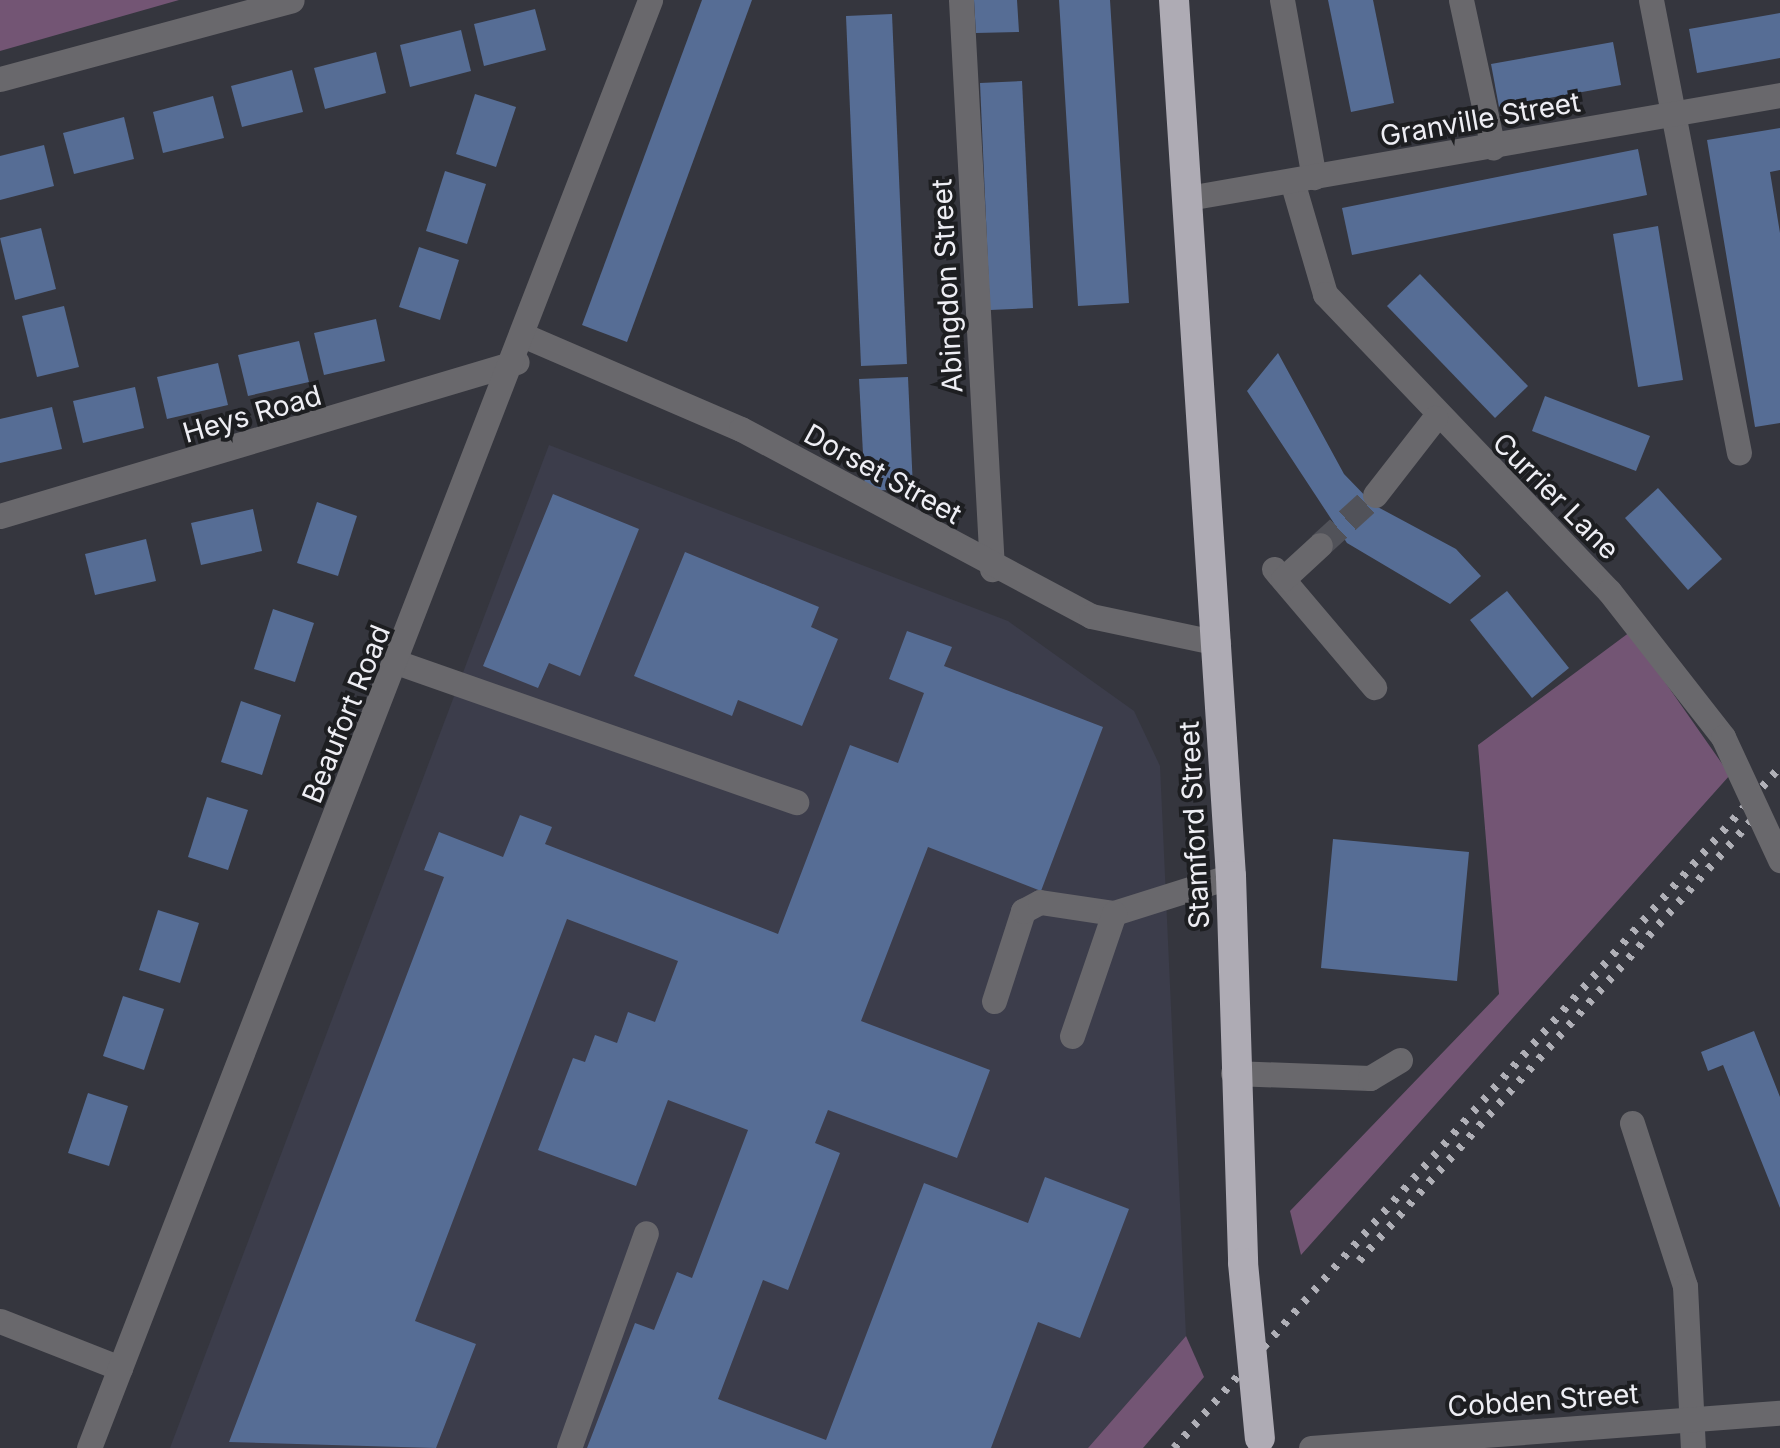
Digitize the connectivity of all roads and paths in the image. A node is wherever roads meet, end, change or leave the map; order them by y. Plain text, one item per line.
1 (292, 0) edge
2 (650, 0) edge
3 (961, 0) edge
4 (1174, 0) edge
5 (1282, 0) edge
6 (1462, 0) edge
7 (1651, 0) edge
8 (0, 79) edge
9 (1780, 94) edge
10 (1674, 116) junction
11 (1494, 148) junction
12 (1303, 179) junction
13 (1188, 198) junction
14 (524, 336) junction
15 (517, 362) junction
16 (1435, 418) junction
17 (1739, 452) dead end
18 (1374, 495) tunnel mouth
19 (0, 516) edge
20 (1320, 545) tunnel mouth
21 (992, 569) junction
22 (1218, 642) junction
23 (398, 663) junction
24 (1374, 687) dead end
25 (796, 802) dead end
26 (1780, 860) edge
27 (1231, 876) junction
28 (1114, 912) junction
29 (994, 1001) dead end
30 (1072, 1036) dead end
31 (1400, 1060) dead end
32 (1233, 1073) junction
33 (1632, 1123) dead end
34 (646, 1234) dead end
35 (0, 1321) edge
36 (120, 1368) junction
37 (1780, 1413) edge
38 (1691, 1418) junction
39 (1502, 1440) edge
40 (1260, 1443) edge
41 (89, 1448) edge
42 (569, 1448) edge
43 (1310, 1448) edge
44 (1693, 1448) edge

1 - 8 street
2 - 14 street, Beaufort Road
3 - 21 street, Abingdon Street
4 - 13 highway, Stamford Street
5 - 12 street, Currier Lane
6 - 11 street
7 - 10 street
9 - 10 street, Granville Street
10 - 11 street, Granville Street
10 - 17 street
11 - 12 street, Granville Street
12 - 13 street, Granville Street
12 - 16 street, Currier Lane
13 - 22 highway, Stamford Street
14 - 15 street, Beaufort Road
14 - 21 street, Dorset Street
15 - 19 street, Heys Road
15 - 23 street, Beaufort Road
16 - 18 street
16 - 26 street, Currier Lane, bridge
20 - 24 street
21 - 22 street, Dorset Street
22 - 27 highway, Stamford Street
23 - 25 street
23 - 36 street, Beaufort Road
27 - 28 street
27 - 32 highway, Stamford Street
28 - 29 street
28 - 30 street
31 - 32 street
32 - 40 highway, Stamford Street, bridge
33 - 38 street
34 - 42 street
35 - 36 street
36 - 41 street, Beaufort Road
37 - 38 street, Cobden Street
38 - 39 street, Cobden Street
38 - 44 street
39 - 43 street, Cobden Street

